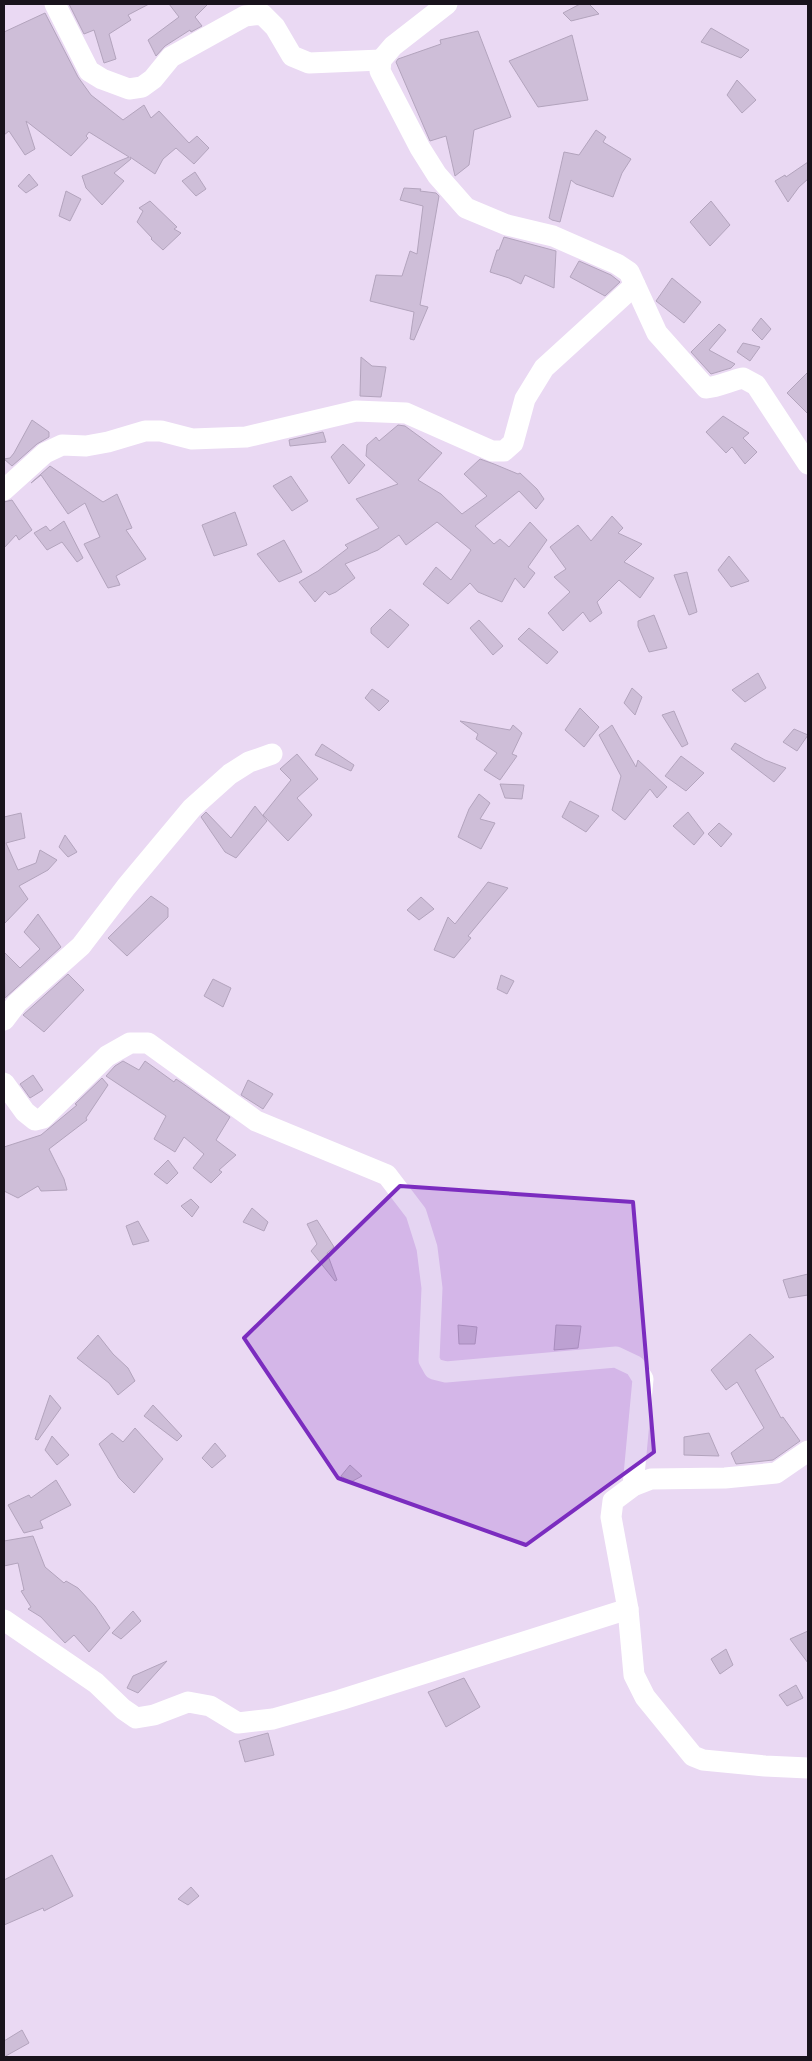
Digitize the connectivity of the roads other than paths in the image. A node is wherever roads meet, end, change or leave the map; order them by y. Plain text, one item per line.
1 (55, 4) edge
2 (447, 4) edge
3 (381, 60) junction
4 (635, 285) junction
5 (808, 464) edge
6 (4, 490) edge
7 (272, 754) dead end
8 (4, 1020) edge
9 (4, 1083) edge
10 (808, 1451) edge
11 (633, 1486) junction
12 (628, 1609) junction
13 (4, 1620) edge
14 (808, 1768) edge

1 - 3 street
2 - 3 street
3 - 4 street
4 - 5 street
4 - 6 street
7 - 8 street
9 - 11 street
10 - 11 street
11 - 12 street
12 - 13 street
12 - 14 street

